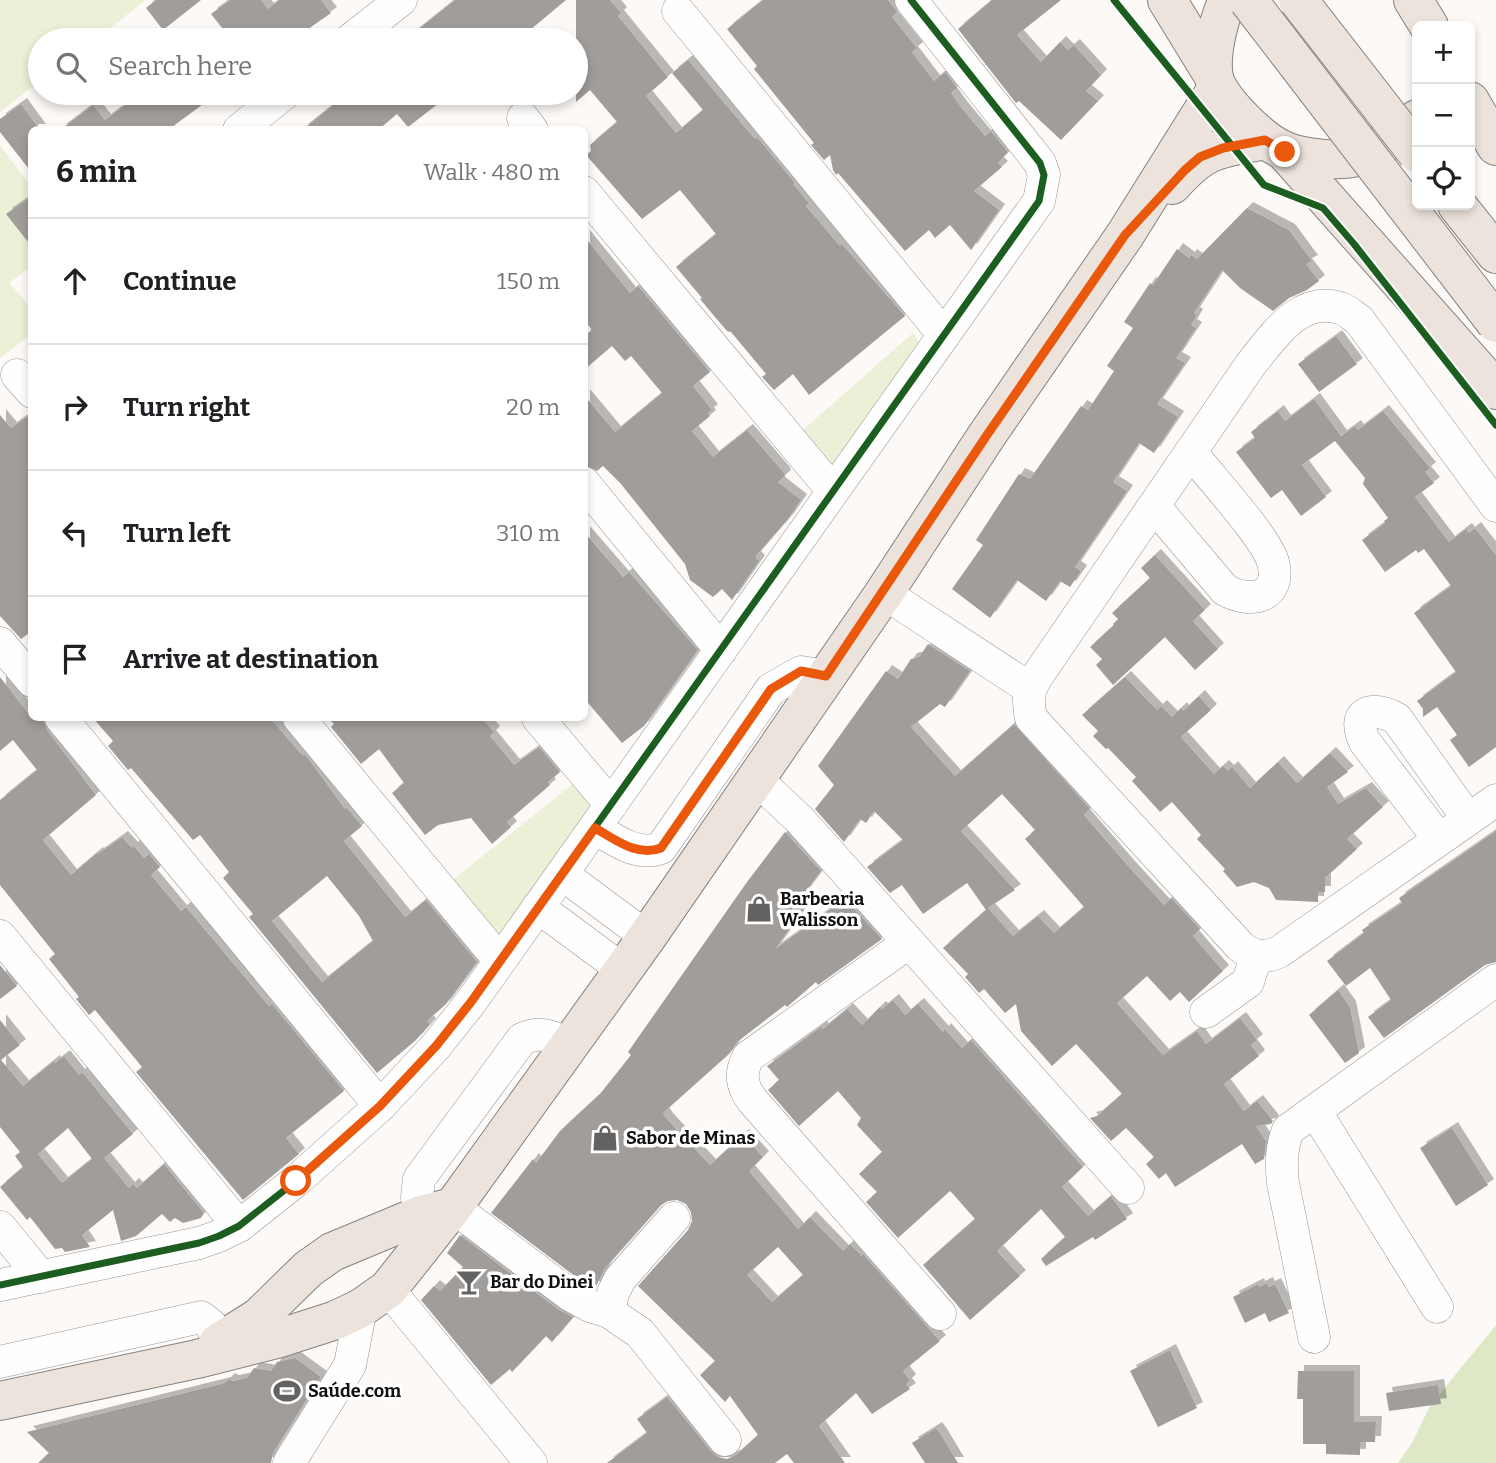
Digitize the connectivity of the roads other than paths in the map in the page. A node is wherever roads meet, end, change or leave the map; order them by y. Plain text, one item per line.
1 (401, 0) edge
2 (911, 0) edge
3 (1167, 0) edge
4 (1228, 0) edge
5 (1248, 0) edge
6 (1298, 0) edge
7 (1413, 0) edge
8 (678, 11) dead end
9 (1426, 21) edge
10 (365, 28) edge
11 (1215, 81) junction
12 (270, 105) edge
13 (1475, 110) edge
14 (1412, 125) edge
15 (244, 126) edge
16 (1275, 146) junction
17 (1496, 146) edge
18 (1412, 147) edge
19 (588, 197) edge
20 (1461, 210) edge
21 (1125, 235) junction
22 (1496, 254) edge
23 (1496, 323) edge
24 (944, 335) junction
25 (1496, 390) edge
26 (1191, 452) junction
27 (588, 488) edge
28 (833, 491) junction
29 (1154, 506) junction
30 (1496, 506) edge
31 (890, 583) junction
32 (0, 643) edge
33 (721, 650) junction
34 (28, 676) edge
35 (826, 676) junction
36 (1035, 680) junction
37 (63, 721) edge
38 (301, 721) edge
39 (540, 721) edge
40 (755, 778) junction
41 (1496, 800) edge
42 (603, 817) junction
43 (1468, 819) junction
44 (1439, 839) junction
45 (562, 874) junction
46 (538, 907) junction
47 (0, 936) edge
48 (647, 937) junction
49 (908, 943) junction
50 (1256, 956) junction
51 (500, 961) junction
52 (623, 970) junction
53 (1496, 980) edge
54 (1206, 1012) dead end
55 (380, 1106) junction
56 (1315, 1111) junction
57 (1128, 1188) dead end
58 (437, 1211) junction
59 (674, 1218) dead end
60 (239, 1226) junction
61 (0, 1227) edge
62 (360, 1239) junction
63 (41, 1277) junction
64 (296, 1282) junction
65 (0, 1284) edge
66 (382, 1292) junction
67 (1437, 1307) dead end
68 (610, 1312) junction
69 (940, 1314) dead end
70 (318, 1325) junction
71 (1314, 1338) dead end
72 (208, 1351) junction
73 (0, 1362) edge
74 (350, 1364) junction
75 (0, 1401) edge
76 (724, 1440) dead end
77 (289, 1463) edge
78 (531, 1463) edge

1 - 10 street
2 - 24 street
3 - 11 main road
4 - 11 main road
5 - 23 main road, bridge
6 - 18 main road, bridge
7 - 9 main road
8 - 24 street
11 - 16 main road
11 - 21 main road
12 - 15 street
13 - 17 main road
14 - 16 main road
16 - 21 main road
16 - 25 main road
19 - 28 street
20 - 22 main road
21 - 31 main road
24 - 28 street
26 - 29 street
26 - 29 street
26 - 30 street
27 - 33 street
28 - 33 street
29 - 36 street
31 - 35 main road
31 - 36 street
32 - 34 street
33 - 42 street
35 - 40 main road
35 - 42 street
36 - 50 street
37 - 55 street
38 - 51 street
39 - 42 street
40 - 48 main road
40 - 49 street
41 - 43 street
42 - 45 street
43 - 44 street
43 - 44 street
44 - 50 street
45 - 46 street
45 - 48 street
46 - 51 street
46 - 52 street
47 - 60 street
48 - 52 main road
49 - 57 street
49 - 69 street
50 - 54 street
51 - 55 street
52 - 58 main road
53 - 56 street
55 - 60 street
56 - 67 street
56 - 71 street
58 - 62 main road
58 - 66 main road
58 - 68 street
59 - 68 street
60 - 63 street
61 - 63 street
62 - 64 main road
62 - 66 main road
63 - 65 street
64 - 70 main road
64 - 72 main road
66 - 70 main road
66 - 74 street
66 - 78 street
68 - 76 street
70 - 72 main road
70 - 74 street
72 - 73 street
72 - 75 main road
74 - 77 street

